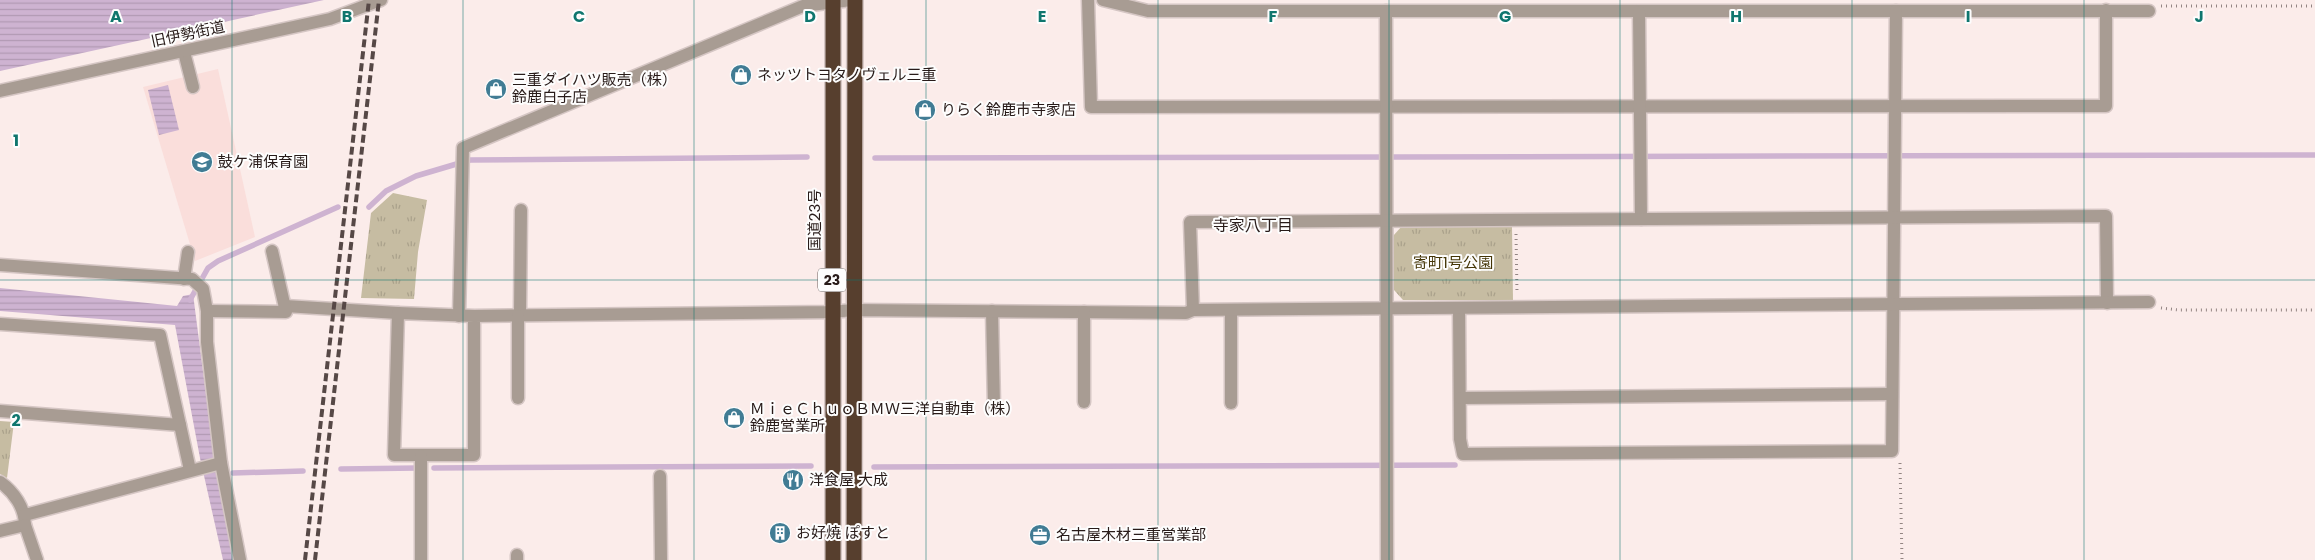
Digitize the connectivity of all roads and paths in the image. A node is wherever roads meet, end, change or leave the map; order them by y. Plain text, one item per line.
1 (381, 0) edge
2 (833, 0) edge
3 (850, 0) edge
4 (855, 0) edge
5 (1088, 0) edge
6 (1103, 0) edge
7 (1132, 3) edge
8 (2315, 6) edge
9 (2106, 10) junction
10 (1386, 11) junction
11 (1896, 11) junction
12 (2149, 11) joint
13 (1638, 12) junction
14 (184, 52) junction
15 (192, 86) dead end
16 (0, 91) edge
17 (1639, 106) junction
18 (1386, 107) junction
19 (1894, 107) junction
20 (522, 210) dead end
21 (1893, 218) junction
22 (1516, 219) junction
23 (1641, 219) junction
24 (1386, 220) junction
25 (272, 251) dead end
26 (188, 252) dead end
27 (0, 265) edge
28 (188, 279) junction
29 (2149, 302) joint
30 (2107, 303) junction
31 (1893, 304) junction
32 (285, 306) junction
33 (1517, 308) junction
34 (1387, 309) junction
35 (1459, 309) junction
36 (853, 310) junction
37 (1193, 310) junction
38 (2315, 310) edge
39 (207, 311) junction
40 (992, 311) junction
41 (1231, 311) junction
42 (832, 312) junction
43 (1084, 312) junction
44 (398, 313) junction
45 (519, 315) junction
46 (459, 316) junction
47 (474, 316) junction
48 (0, 324) edge
49 (1892, 394) junction
50 (518, 398) dead end
51 (1460, 398) junction
52 (1084, 402) dead end
53 (1231, 404) dead end
54 (994, 406) dead end
55 (0, 411) edge
56 (180, 425) junction
57 (1892, 451) junction
58 (420, 456) junction
59 (221, 463) junction
60 (194, 468) junction
61 (660, 476) dead end
62 (0, 482) edge
63 (25, 520) junction
64 (0, 531) edge
65 (37, 560) edge
66 (240, 560) edge
67 (421, 560) edge
68 (660, 560) edge
69 (833, 560) edge
70 (854, 560) edge
71 (1387, 560) edge
72 (1902, 560) edge

1 - 14 street, 旧伊勢街道
2 - 3 street
2 - 42 highway, 国道23号 / 23
2 - 46 street
4 - 36 highway, 23
5 - 18 street
6 - 7 street
7 - 10 street
8 - 12 path
9 - 11 street
9 - 12 street
9 - 19 street
10 - 13 street
10 - 18 street
11 - 13 street
11 - 19 street
13 - 17 street
14 - 15 street
14 - 16 street, 旧伊勢街道
17 - 18 street
17 - 19 street
17 - 23 street
18 - 24 street
19 - 21 street
20 - 45 street
21 - 23 street
21 - 30 street
21 - 31 street
22 - 23 street
22 - 24 street
22 - 33 path
24 - 34 street
24 - 37 street
25 - 32 street
26 - 28 street
27 - 28 street
28 - 39 street
29 - 30 street
29 - 38 path
30 - 31 street
31 - 33 street
31 - 49 street
32 - 39 street
32 - 44 street
33 - 35 street
34 - 35 street
34 - 41 street
34 - 71 street
35 - 51 street
36 - 40 street
36 - 42 street
36 - 70 highway, 23
37 - 41 street
37 - 43 street
39 - 59 street
40 - 43 street
40 - 54 street
41 - 53 street
42 - 45 street
42 - 69 highway, 国道23号 / 23
43 - 52 street
44 - 46 street
44 - 58 street
45 - 47 street
45 - 50 street
46 - 47 street
47 - 58 street
48 - 56 street
49 - 51 street
49 - 57 street
51 - 57 street
55 - 56 street
56 - 60 street
57 - 72 path
58 - 67 street
59 - 60 street
59 - 66 street
60 - 63 street
61 - 68 street
62 - 63 street
63 - 64 street
63 - 65 street

